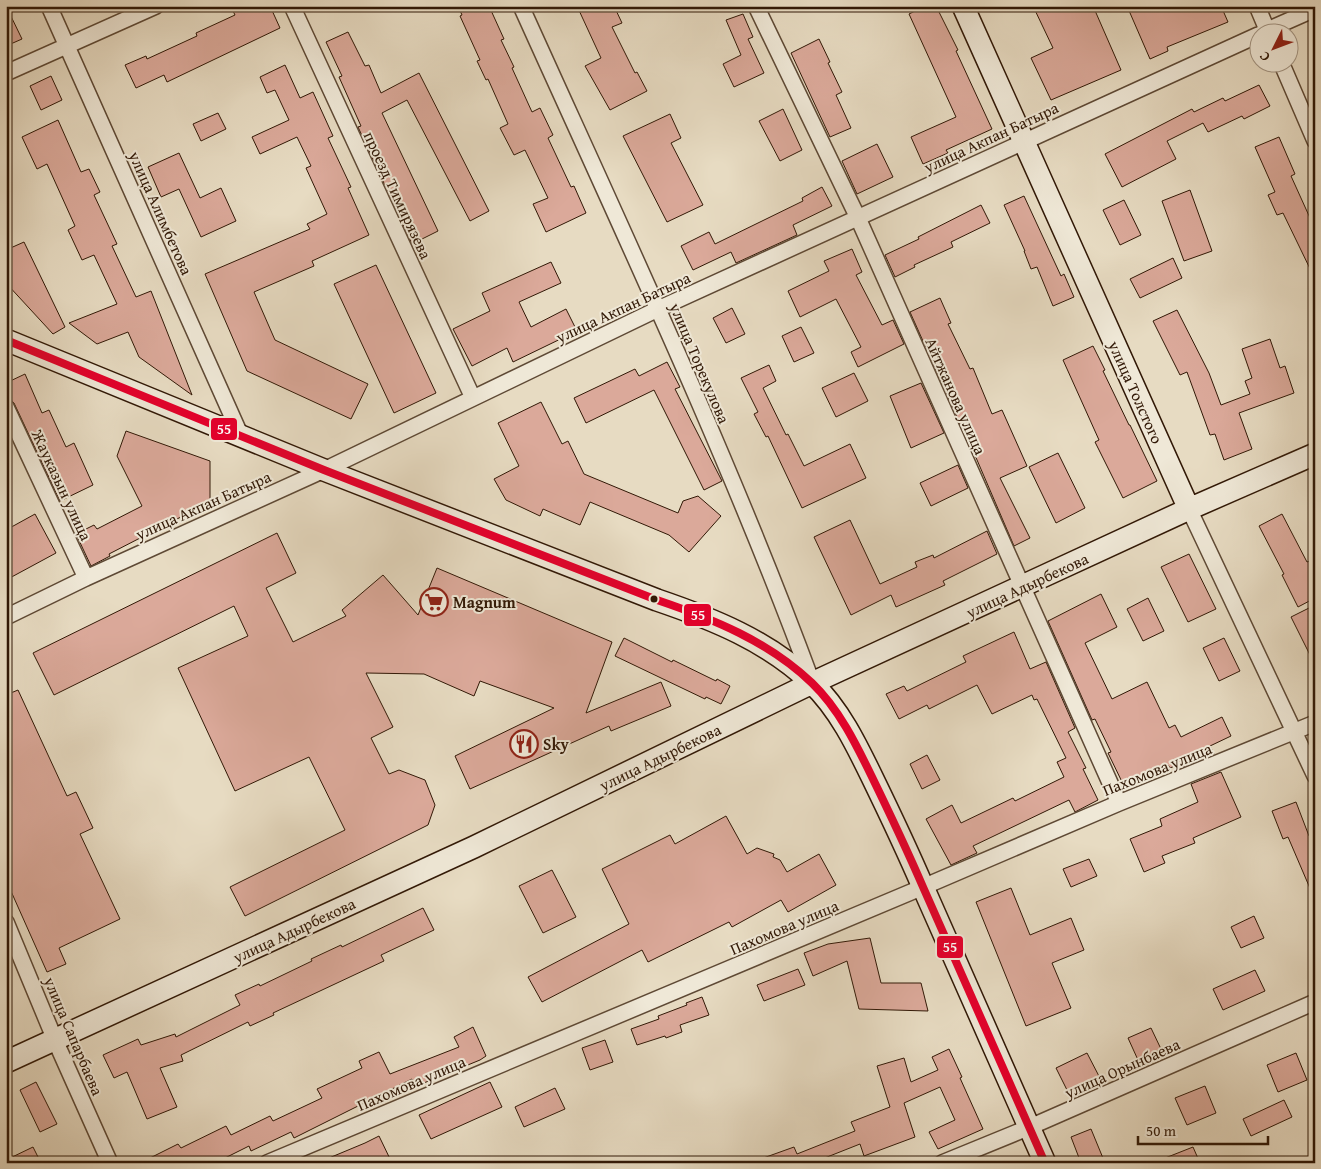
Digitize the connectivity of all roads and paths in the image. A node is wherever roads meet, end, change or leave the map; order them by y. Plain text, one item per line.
1 (49, 6) edge
2 (156, 6) edge
3 (292, 6) edge
4 (521, 6) edge
5 (756, 6) edge
6 (963, 6) edge
7 (1257, 6) edge
8 (1315, 9) edge
9 (1261, 22) edge
10 (1287, 22) edge
11 (1248, 40) edge
12 (67, 46) junction
13 (1285, 72) edge
14 (6, 73) edge
15 (1315, 140) edge
16 (1023, 142) junction
17 (858, 218) junction
18 (658, 309) junction
19 (6, 340) edge
20 (473, 398) junction
21 (6, 407) edge
22 (240, 434) junction
23 (1315, 454) edge
24 (324, 470) junction
25 (1189, 509) junction
26 (86, 578) junction
27 (1021, 587) junction
28 (6, 617) edge
29 (812, 683) junction
30 (1315, 723) edge
31 (1294, 732) junction
32 (1315, 776) edge
33 (1118, 803) junction
34 (923, 888) junction
35 (6, 922) edge
36 (1315, 1002) edge
37 (55, 1040) junction
38 (6, 1062) edge
39 (1030, 1127) junction
40 (110, 1163) edge
41 (267, 1163) edge
42 (942, 1163) edge
43 (1046, 1163) edge

1 - 12 street, улица Алимбетова
2 - 12 street
3 - 20 street, проезд Тимирязева
4 - 18 street, улица Торекулова
5 - 17 street, Айтжанова улица
6 - 16 main road, улица Толстого
7 - 9 street
8 - 10 street, улица Акпан Батыра
11 - 16 street, улица Акпан Батыра
12 - 14 street
12 - 22 street, улица Алимбетова
13 - 15 street
16 - 17 street, улица Акпан Батыра
16 - 25 main road, улица Толстого
17 - 18 street, улица Акпан Батыра
17 - 27 street, Айтжанова улица
18 - 20 street, улица Акпан Батыра
18 - 29 street, улица Торекулова
19 - 22 main road
20 - 24 street, улица Акпан Батыра
21 - 26 street, Жауказын улица
22 - 24 main road
23 - 25 main road, улица Адырбекова
24 - 26 street, улица Акпан Батыра
24 - 29 main road
25 - 27 main road, улица Адырбекова
25 - 31 street, улица Толстого
26 - 28 street, улица Акпан Батыра
27 - 29 main road, улица Адырбекова
27 - 33 street, Айтжанова улица
29 - 34 main road
29 - 37 main road, улица Адырбекова
30 - 31 street, Пахомова улица
31 - 32 street, улица Толстого
31 - 33 street, Пахомова улица
33 - 34 street, Пахомова улица
34 - 39 main road
34 - 41 street, Пахомова улица
35 - 37 street, улица Сапарбаева
36 - 39 street, улица Орынбаева
37 - 38 main road, улица Адырбекова
37 - 40 street, улица Сапарбаева
39 - 42 street, улица Орынбаева
39 - 43 main road

